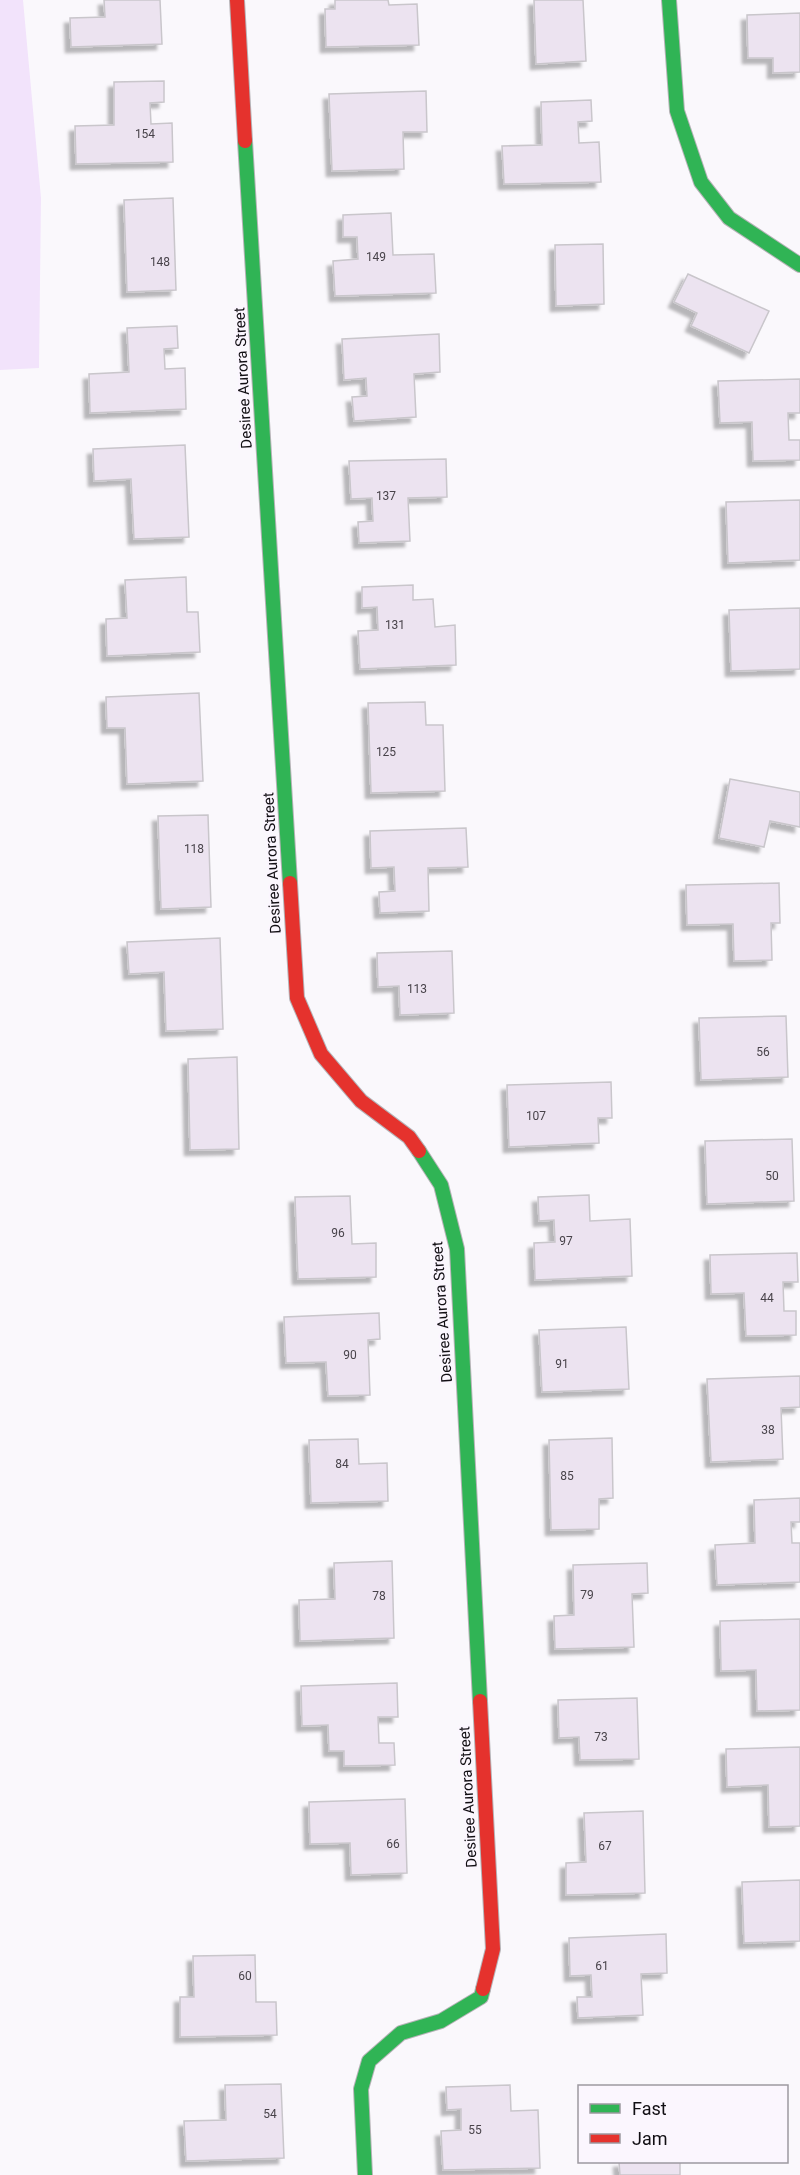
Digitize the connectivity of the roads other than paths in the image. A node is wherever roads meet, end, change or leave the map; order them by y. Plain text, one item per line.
1 (237, 0) edge
2 (669, 0) edge
3 (800, 265) edge
4 (364, 2175) edge

1 - 4 street, Desiree Aurora Street
2 - 3 street

